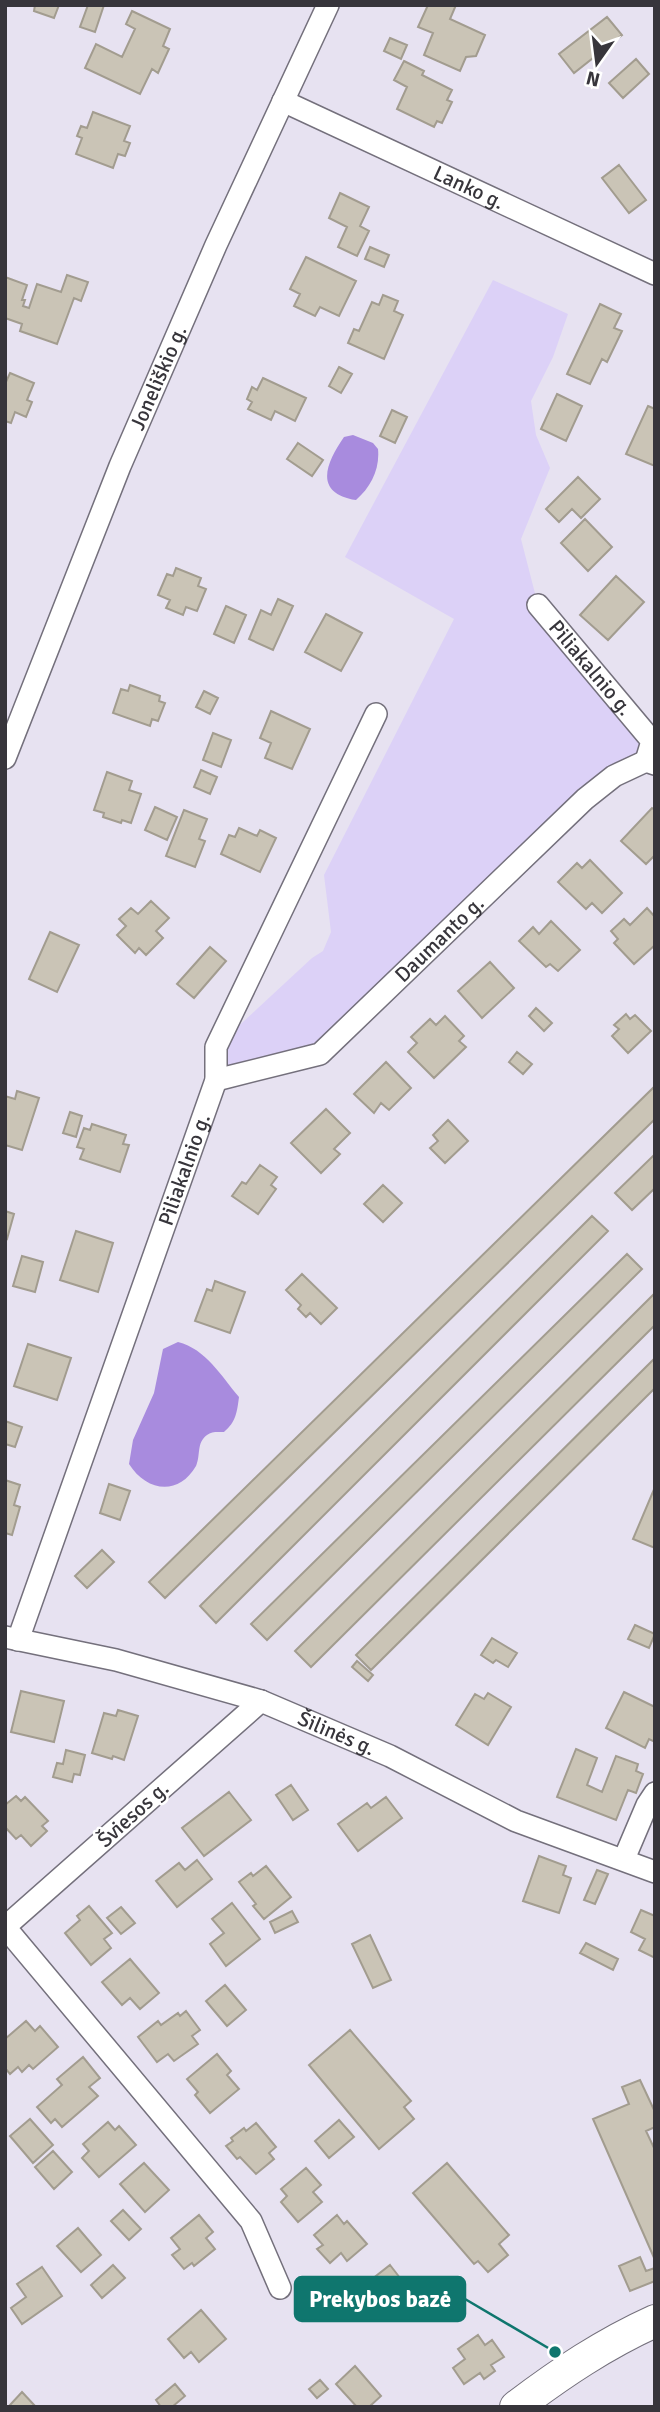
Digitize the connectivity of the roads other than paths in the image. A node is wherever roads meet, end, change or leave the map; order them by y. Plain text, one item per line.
1 (328, 5) edge
2 (282, 100) junction
3 (655, 274) edge
4 (538, 605) dead end
5 (376, 714) dead end
6 (5, 758) edge
7 (650, 762) edge
8 (216, 1080) junction
9 (12, 1639) edge
10 (261, 1700) junction
11 (655, 1793) edge
12 (624, 1859) junction
13 (655, 1872) edge
14 (5, 1927) edge
15 (280, 2288) dead end
16 (655, 2321) edge
17 (516, 2407) edge

1 - 2 street, Joneliškio g.
2 - 3 street, Lanko g.
2 - 6 street, Joneliškio g.
4 - 7 street, Piliakalnio g.
5 - 8 street, Piliakalnio g.
7 - 8 street, Daumanto g.
8 - 9 street, Piliakalnio g.
9 - 10 street, Šilinės g.
10 - 12 street, Šilinės g.
10 - 14 street, Šviesos g.
11 - 12 street
12 - 13 street, Šilinės g.
14 - 15 street
16 - 17 street

